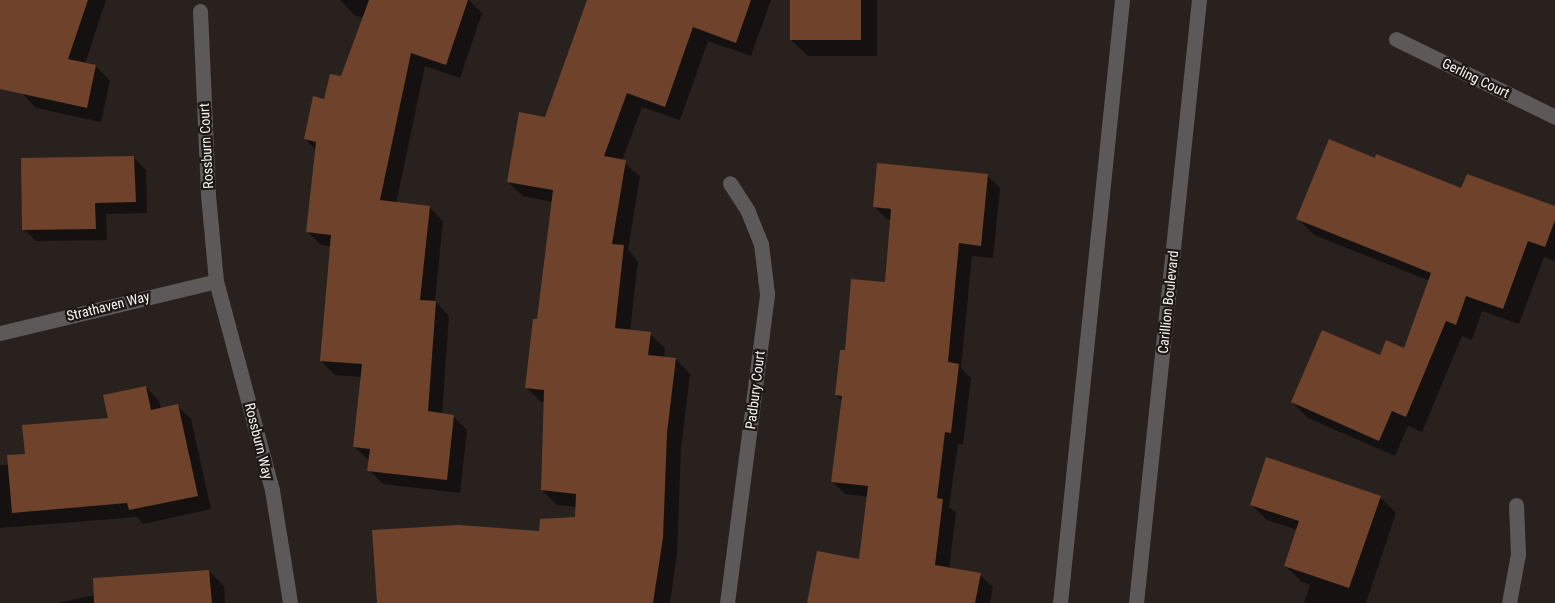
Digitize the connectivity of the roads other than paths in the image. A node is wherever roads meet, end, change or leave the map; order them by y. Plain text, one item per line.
1 (1122, 0) edge
2 (1199, 0) edge
3 (200, 11) dead end
4 (1396, 39) dead end
5 (1555, 117) edge
6 (730, 183) dead end
7 (216, 281) junction
8 (0, 333) edge
9 (1516, 505) dead end
10 (290, 603) edge
11 (727, 603) edge
12 (1060, 603) edge
13 (1136, 603) edge
14 (1509, 603) edge

1 - 12 street
2 - 13 street, Carillion Boulevard
3 - 7 street, Rossburn Court
4 - 5 street, Gerling Court
6 - 11 street, Padbury Court
7 - 8 street, Strathaven Way
7 - 10 street, Rossburn Way
9 - 14 street

